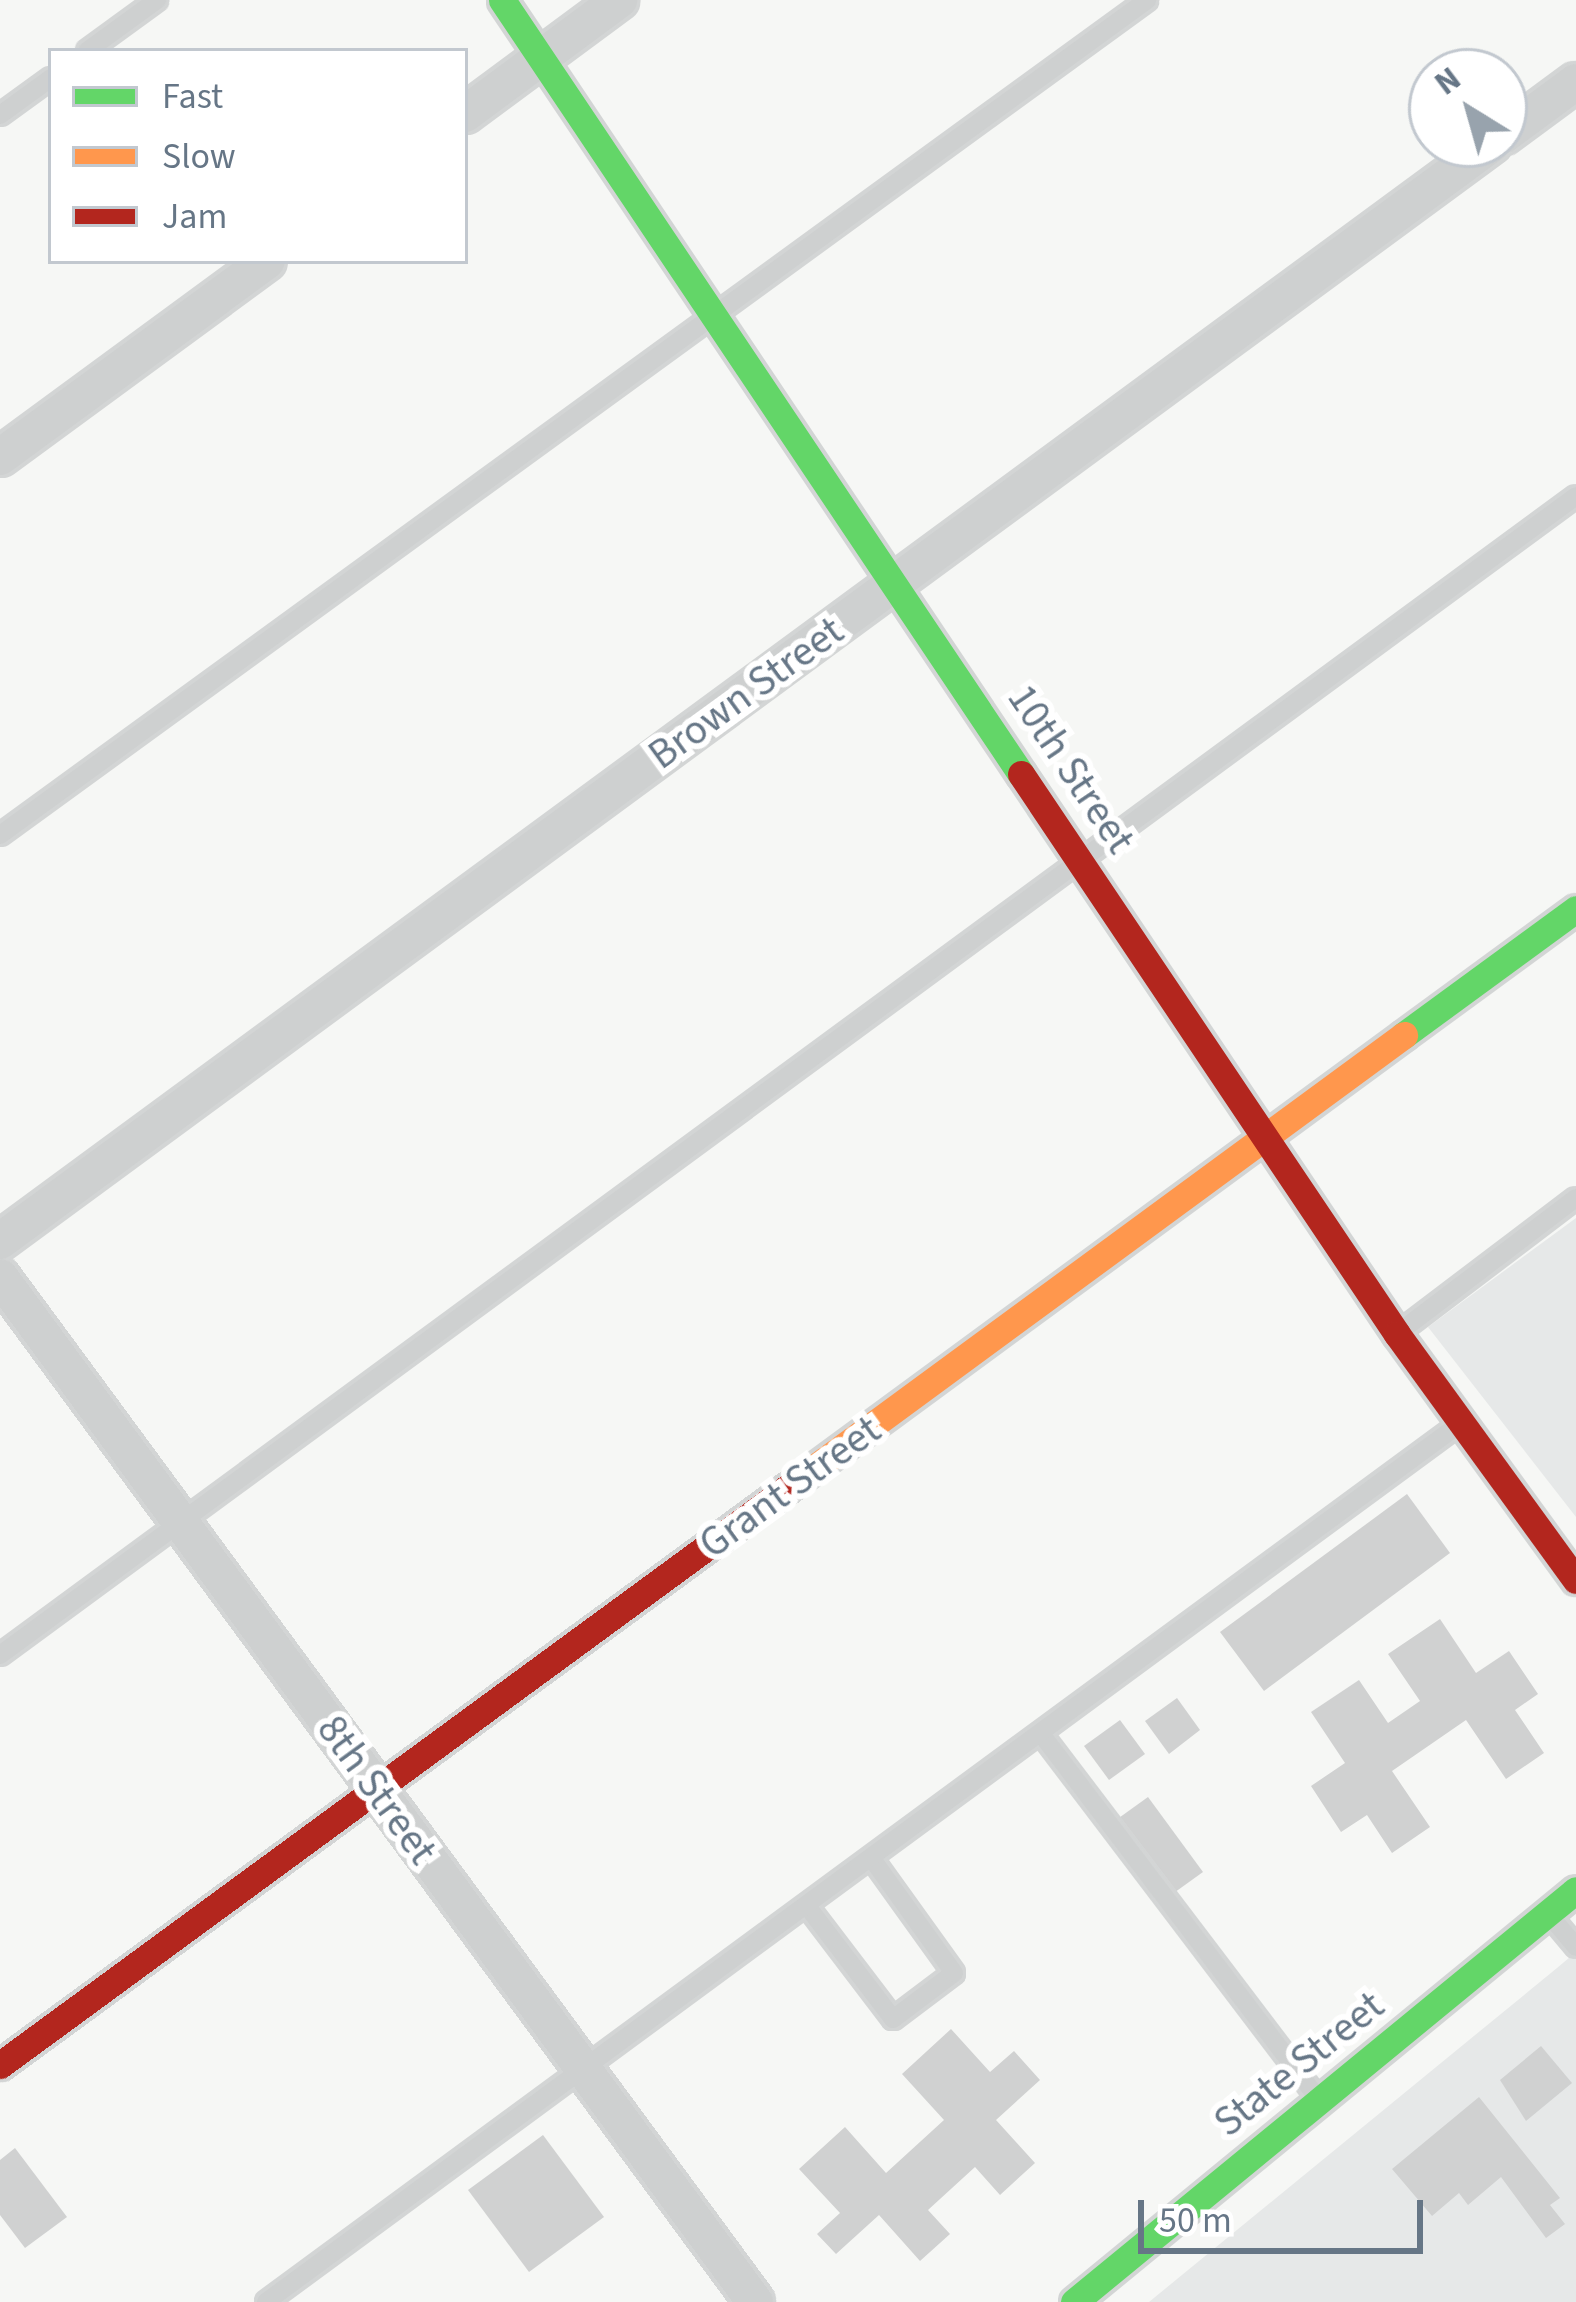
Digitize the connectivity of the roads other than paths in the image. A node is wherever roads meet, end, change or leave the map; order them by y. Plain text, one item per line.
1 (157, 0) edge
2 (502, 0) edge
3 (619, 0) edge
4 (1148, 0) edge
5 (91, 48) edge
6 (541, 58) junction
7 (48, 80) edge
8 (1576, 82) edge
9 (468, 112) edge
10 (0, 115) edge
11 (1528, 117) edge
12 (1459, 168) edge
13 (262, 264) edge
14 (715, 316) junction
15 (0, 457) edge
16 (1576, 496) edge
17 (895, 583) junction
18 (0, 835) edge
19 (1080, 859) junction
20 (1576, 909) edge
21 (1268, 1138) junction
22 (1576, 1198) edge
23 (0, 1240) edge
24 (0, 1277) edge
25 (1397, 1334) junction
26 (1461, 1424) junction
27 (181, 1522) junction
28 (1576, 1580) edge
29 (0, 1655) edge
30 (1042, 1735) junction
31 (376, 1789) junction
32 (872, 1859) junction
33 (1576, 1890) edge
34 (807, 1906) junction
35 (1548, 1913) junction
36 (1576, 1947) edge
37 (71, 2013) joint
38 (0, 2062) edge
39 (583, 2069) junction
40 (1320, 2101) junction
41 (266, 2302) edge
42 (754, 2302) edge
43 (1074, 2302) edge

1 - 5 lane
2 - 6 main road, 10th Street
3 - 6 street
4 - 14 lane
6 - 9 street
6 - 14 main road, 10th Street
7 - 10 lane
8 - 11 street
12 - 17 street, Brown Street
13 - 15 street
14 - 17 main road, 10th Street
14 - 18 lane
16 - 19 lane
17 - 19 main road, 10th Street
17 - 23 street, Brown Street
19 - 21 main road, 10th Street
19 - 27 lane
20 - 21 main road, Grant Street
21 - 25 main road, 10th Street
21 - 31 main road, Grant Street
22 - 25 lane
24 - 27 street, 8th Street
25 - 26 main road, 10th Street
26 - 28 main road, 10th Street
26 - 30 lane
27 - 29 lane
27 - 31 street, 8th Street
30 - 32 lane
30 - 40 lane
31 - 37 main road, Grant Street
31 - 39 street, 8th Street
32 - 34 lane
32 - 34 lane
33 - 35 main road, State Street
34 - 39 lane
35 - 36 lane
35 - 40 main road, State Street
37 - 38 street, Grant Street
39 - 41 lane
39 - 42 street, 8th Street
40 - 43 main road, State Street

